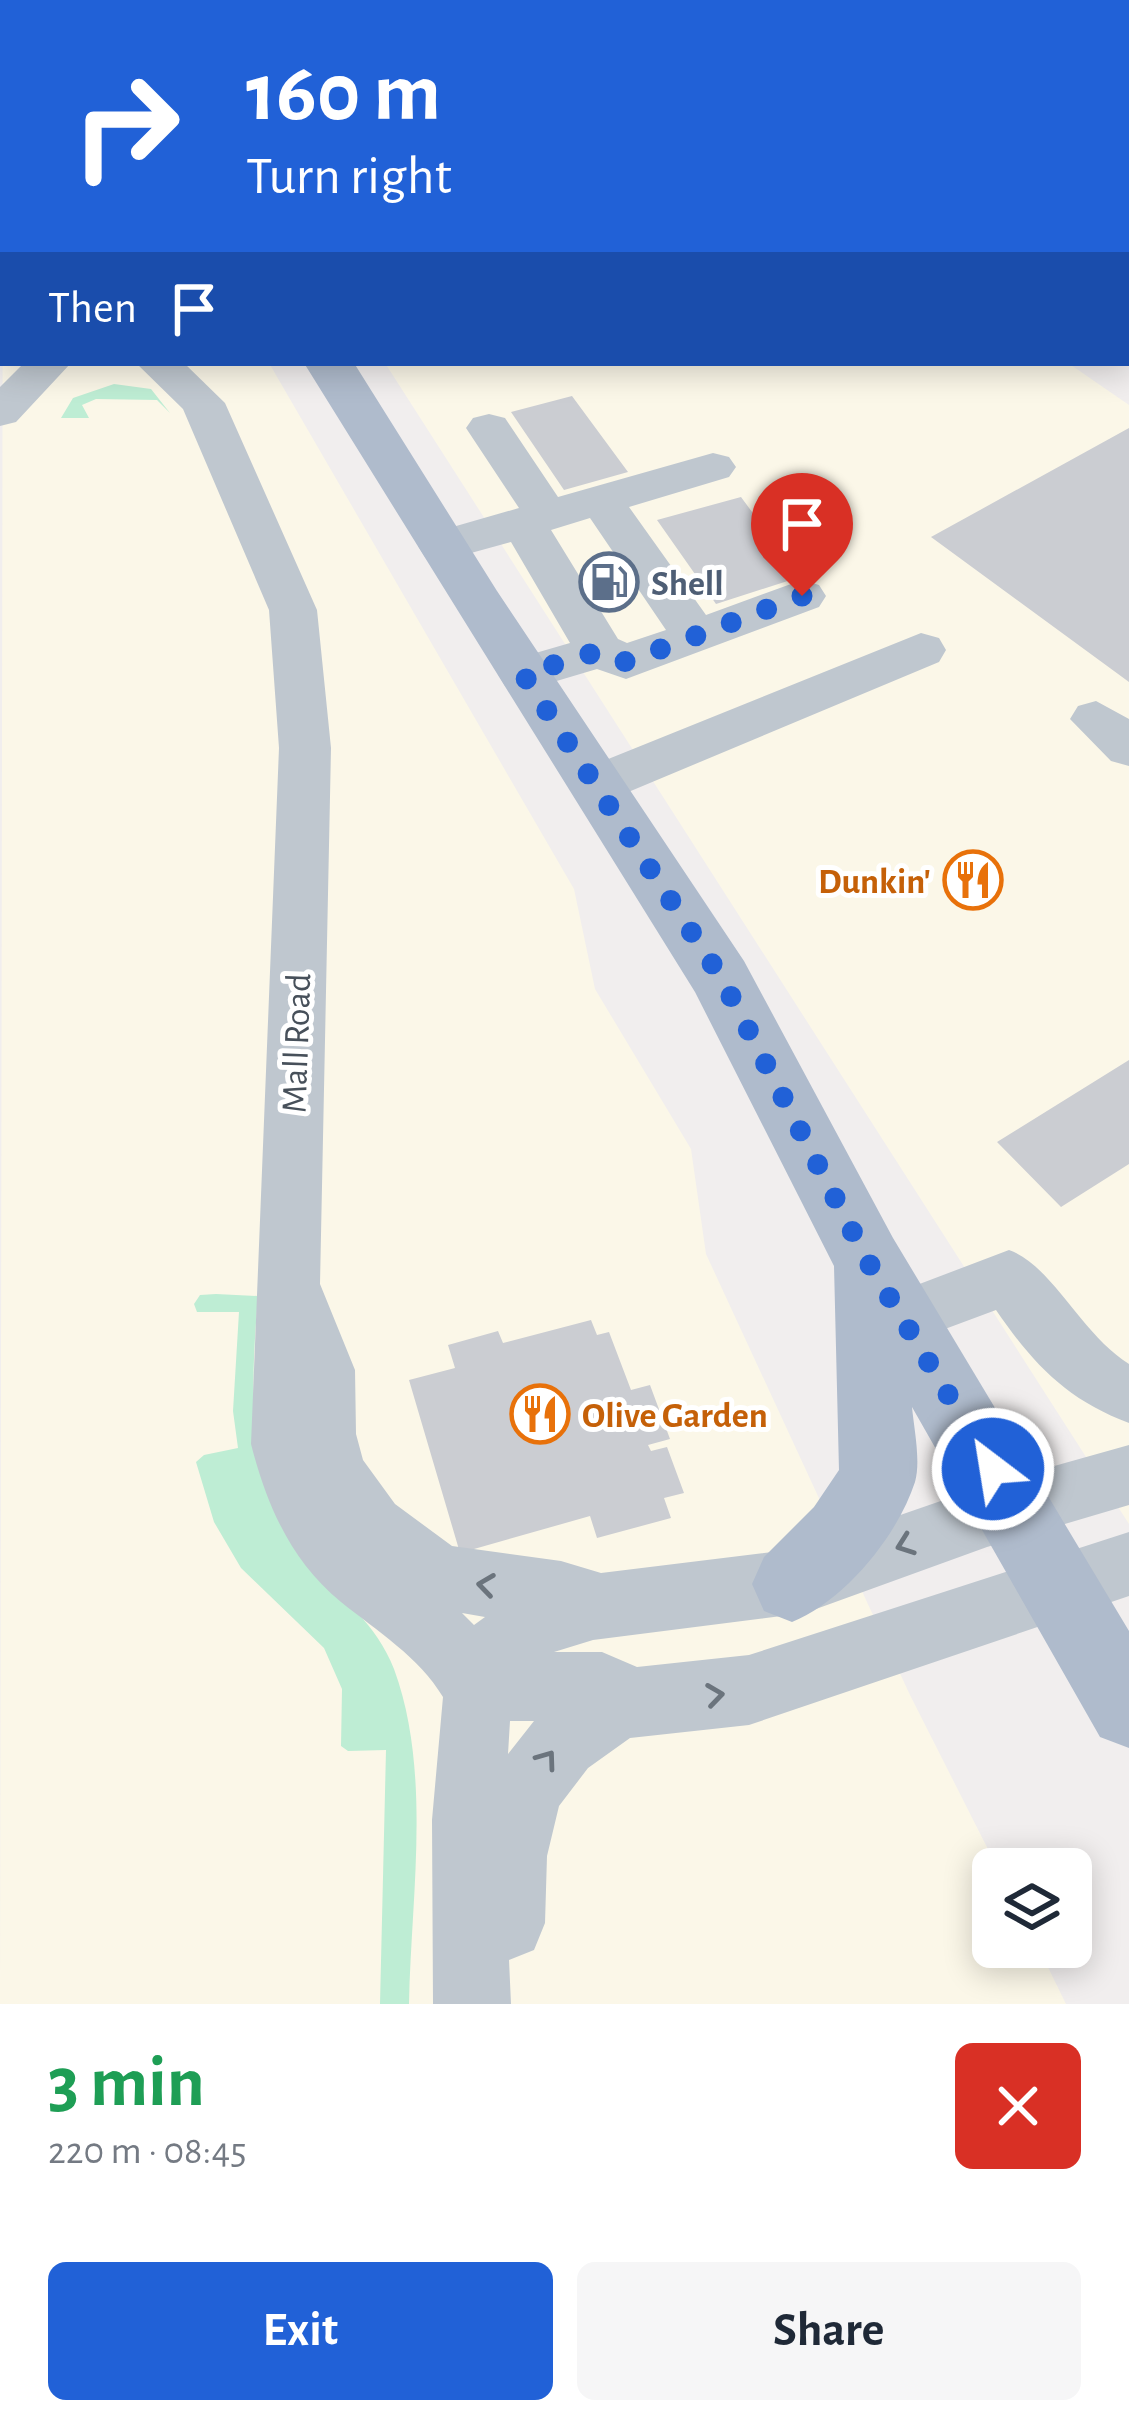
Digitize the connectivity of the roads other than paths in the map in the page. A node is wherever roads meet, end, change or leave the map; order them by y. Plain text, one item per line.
1 (46, 366) edge
2 (161, 366) edge
3 (331, 366) edge
4 (14, 391) edge
5 (489, 428) dead end
6 (713, 467) dead end
7 (600, 500) junction
8 (535, 518) junction
9 (442, 546) junction
10 (802, 596) dead end
11 (696, 637) junction
12 (921, 650) dead end
13 (600, 651) junction
14 (523, 674) junction
15 (595, 785) junction
16 (288, 1275) junction
17 (884, 1289) junction
18 (1129, 1394) edge
19 (1129, 1475) edge
20 (1016, 1507) junction
21 (1129, 1564) edge
22 (792, 1584) junction
23 (1059, 1587) junction
24 (600, 1605) junction
25 (477, 1687) junction
26 (630, 1703) junction
27 (1129, 1708) edge
28 (472, 1992) edge

1 - 4 street
2 - 16 street, Mall Road
3 - 9 main road
5 - 8 street
6 - 7 street
7 - 8 street
7 - 11 street
8 - 9 street
8 - 13 street
9 - 14 main road
10 - 11 street
11 - 13 street
12 - 15 street
13 - 14 street
14 - 15 main road
15 - 17 main road
24 -> 16 street
16 - 25 street, Mall Road
17 - 18 street
17 - 20 main road
17 - 22 main road
19 - 20 street
20 -> 22 street
20 - 23 main road
21 - 23 street
22 - 24 street
26 -> 23 street
23 - 27 main road
24 - 25 street
25 - 26 street
25 - 28 street
28 -> 26 street

